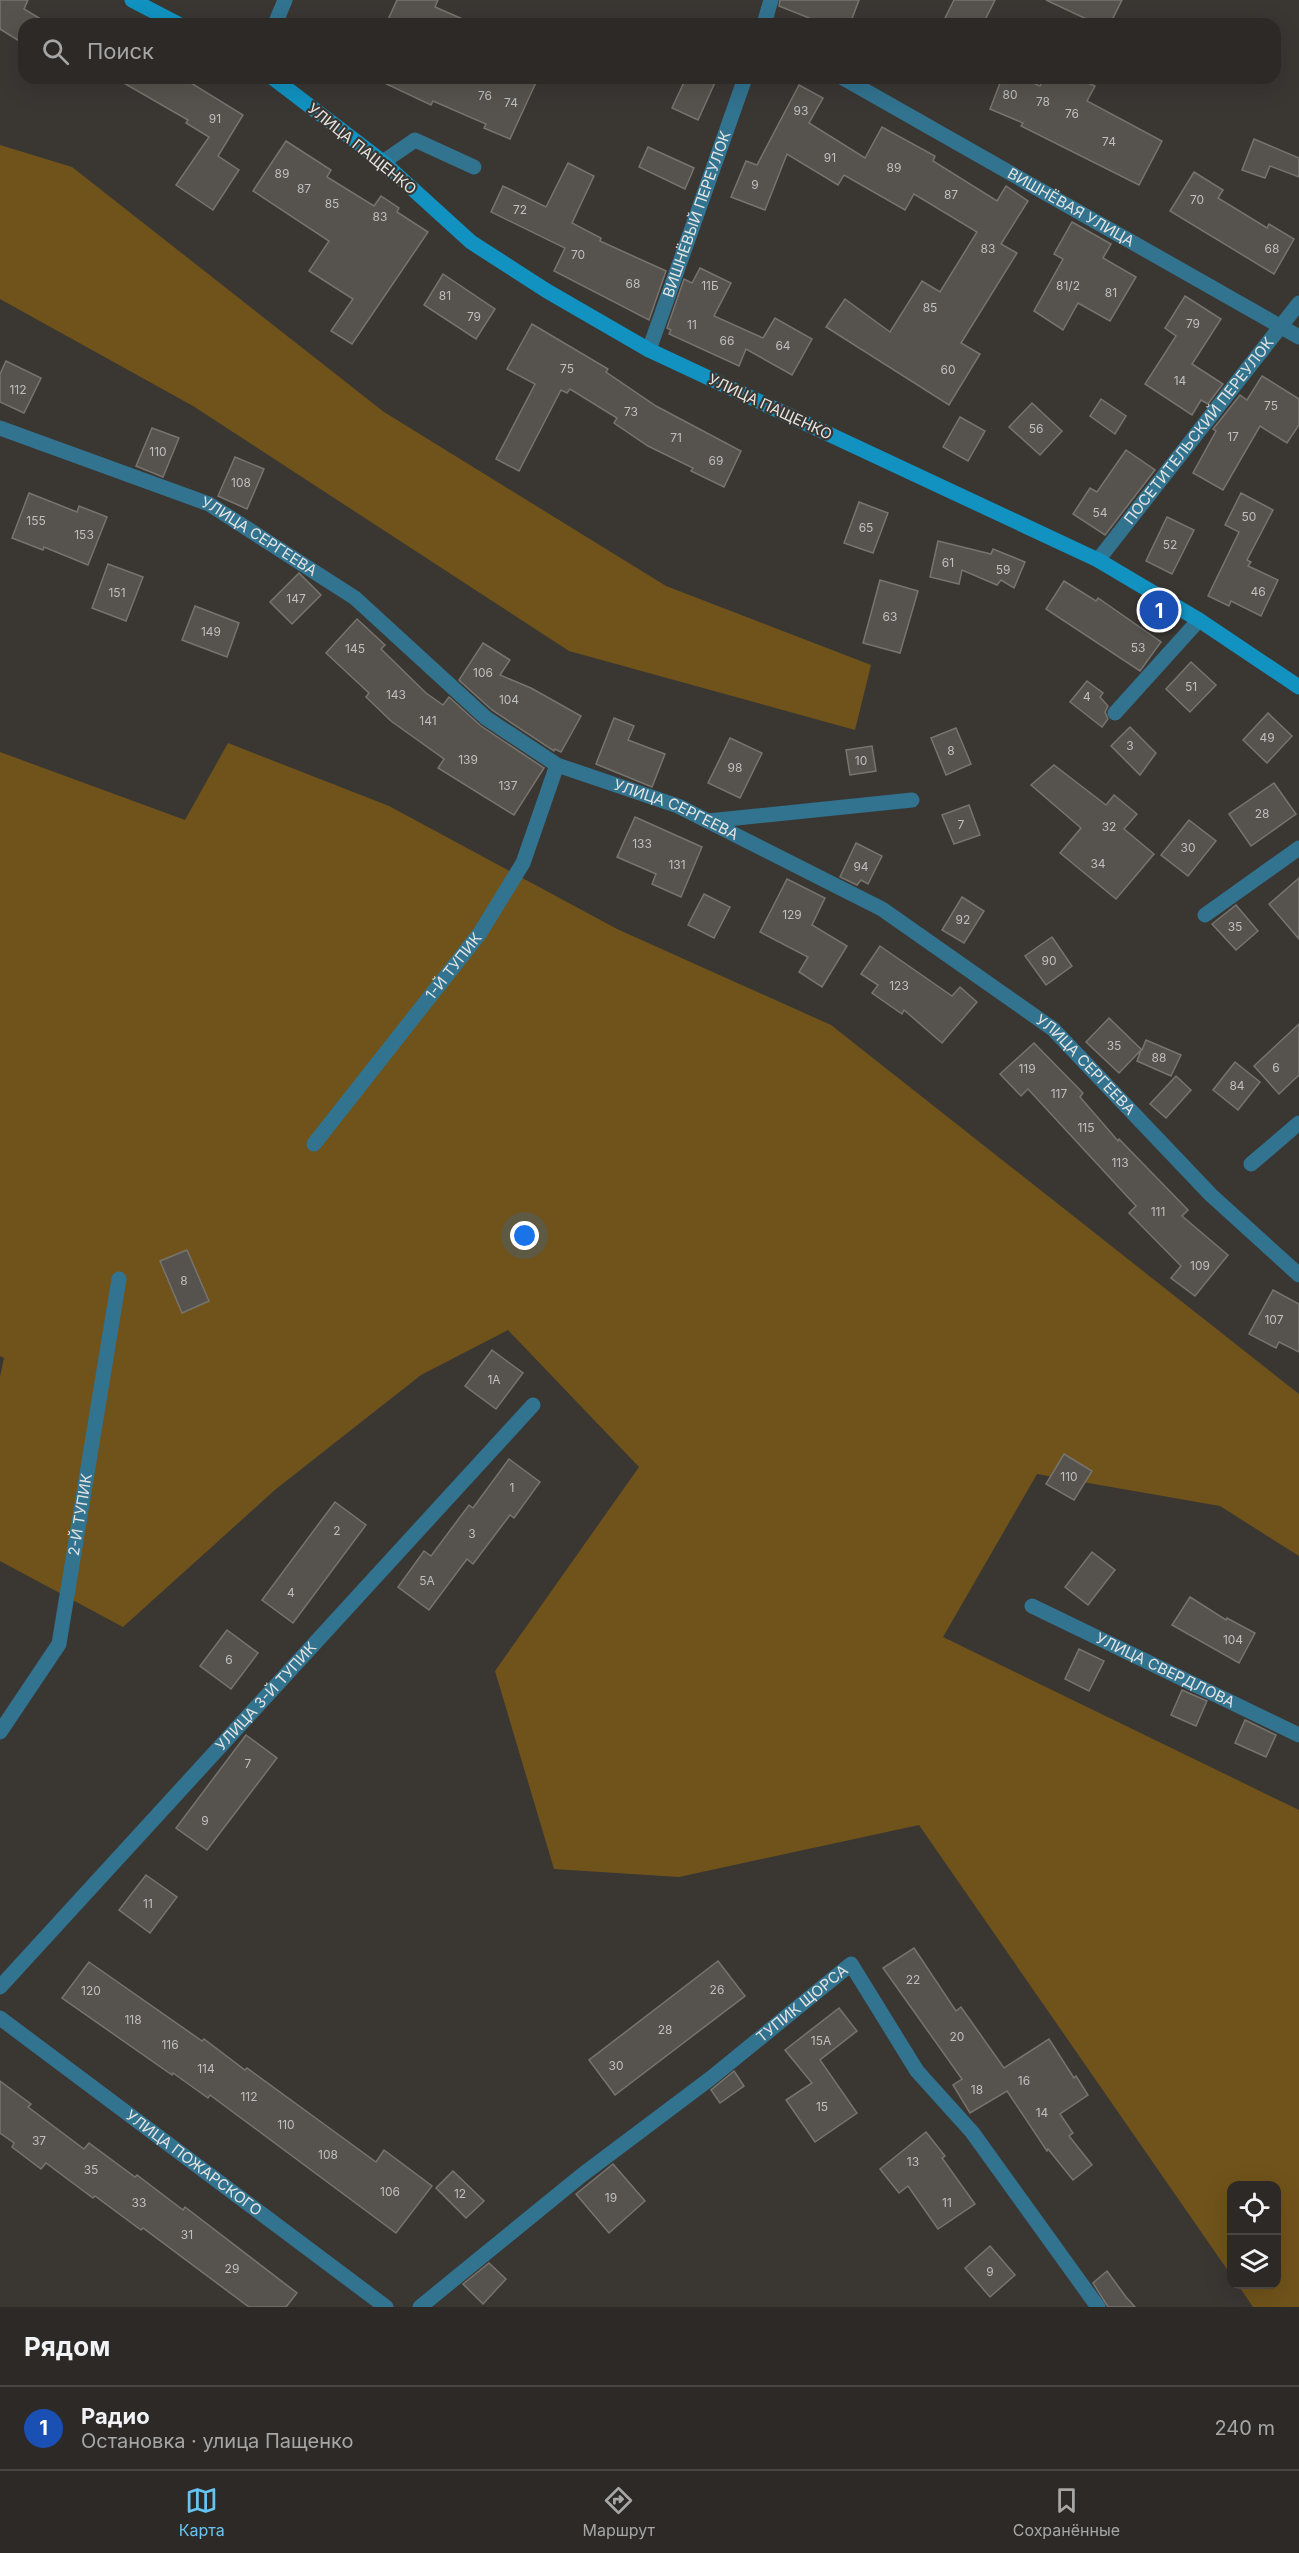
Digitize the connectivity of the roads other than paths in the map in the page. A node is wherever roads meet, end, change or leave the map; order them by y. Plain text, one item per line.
1 (132, 0) edge
2 (285, 0) edge
3 (771, 0) edge
4 (166, 18) edge
5 (278, 18) edge
6 (766, 18) edge
7 (281, 84) edge
8 (743, 84) edge
9 (854, 84) edge
10 (383, 162) junction
11 (474, 167) dead end
12 (1299, 303) edge
13 (1283, 326) junction
14 (1299, 337) edge
15 (650, 350) junction
16 (0, 428) edge
17 (1098, 560) junction
18 (1199, 620) junction
19 (1299, 687) edge
20 (1114, 713) dead end
21 (557, 765) junction
22 (912, 800) dead end
23 (708, 821) junction
24 (1299, 848) edge
25 (1204, 915) dead end
26 (1299, 1123) edge
27 (314, 1144) dead end
28 (1251, 1164) dead end
29 (1299, 1275) edge
30 (119, 1279) dead end
31 (533, 1405) dead end
32 (1032, 1606) dead end
33 (0, 1732) edge
34 (1299, 1735) edge
35 (0, 1987) edge
36 (0, 2018) edge
37 (386, 2307) edge
38 (420, 2307) edge
39 (1098, 2307) edge

1 - 4 street
2 - 5 street
3 - 6 street
7 - 10 street, УЛИЦА ПАЩЕНКО
8 - 15 street, ВИШНЁВЫЙ ПЕРЕУЛОК
9 - 13 street, ВИШНЁВАЯ УЛИЦА
10 - 11 street
10 - 15 street, УЛИЦА ПАЩЕНКО
12 - 13 street, ПОСЕТИТЕЛЬСКИЙ ПЕРЕУЛОК
13 - 14 street, ВИШНЁВАЯ УЛИЦА
13 - 17 street, ПОСЕТИТЕЛЬСКИЙ ПЕРЕУЛОК
15 - 17 street, УЛИЦА ПАЩЕНКО
16 - 21 street, УЛИЦА СЕРГЕЕВА
17 - 18 street, УЛИЦА ПАЩЕНКО
18 - 19 street, УЛИЦА ПАЩЕНКО
18 - 20 street
21 - 23 street, УЛИЦА СЕРГЕЕВА
21 - 27 street, 1-Й ТУПИК
22 - 23 street
23 - 29 street, УЛИЦА СЕРГЕЕВА
24 - 25 street
26 - 28 street
30 - 33 street, 2-Й ТУПИК
31 - 35 street, УЛИЦА 3-Й ТУПИК
32 - 34 street, УЛИЦА СВЕРДЛОВА
36 - 37 street, УЛИЦА ПОЖАРСКОГО
38 - 39 street, ТУПИК ЩОРСА

